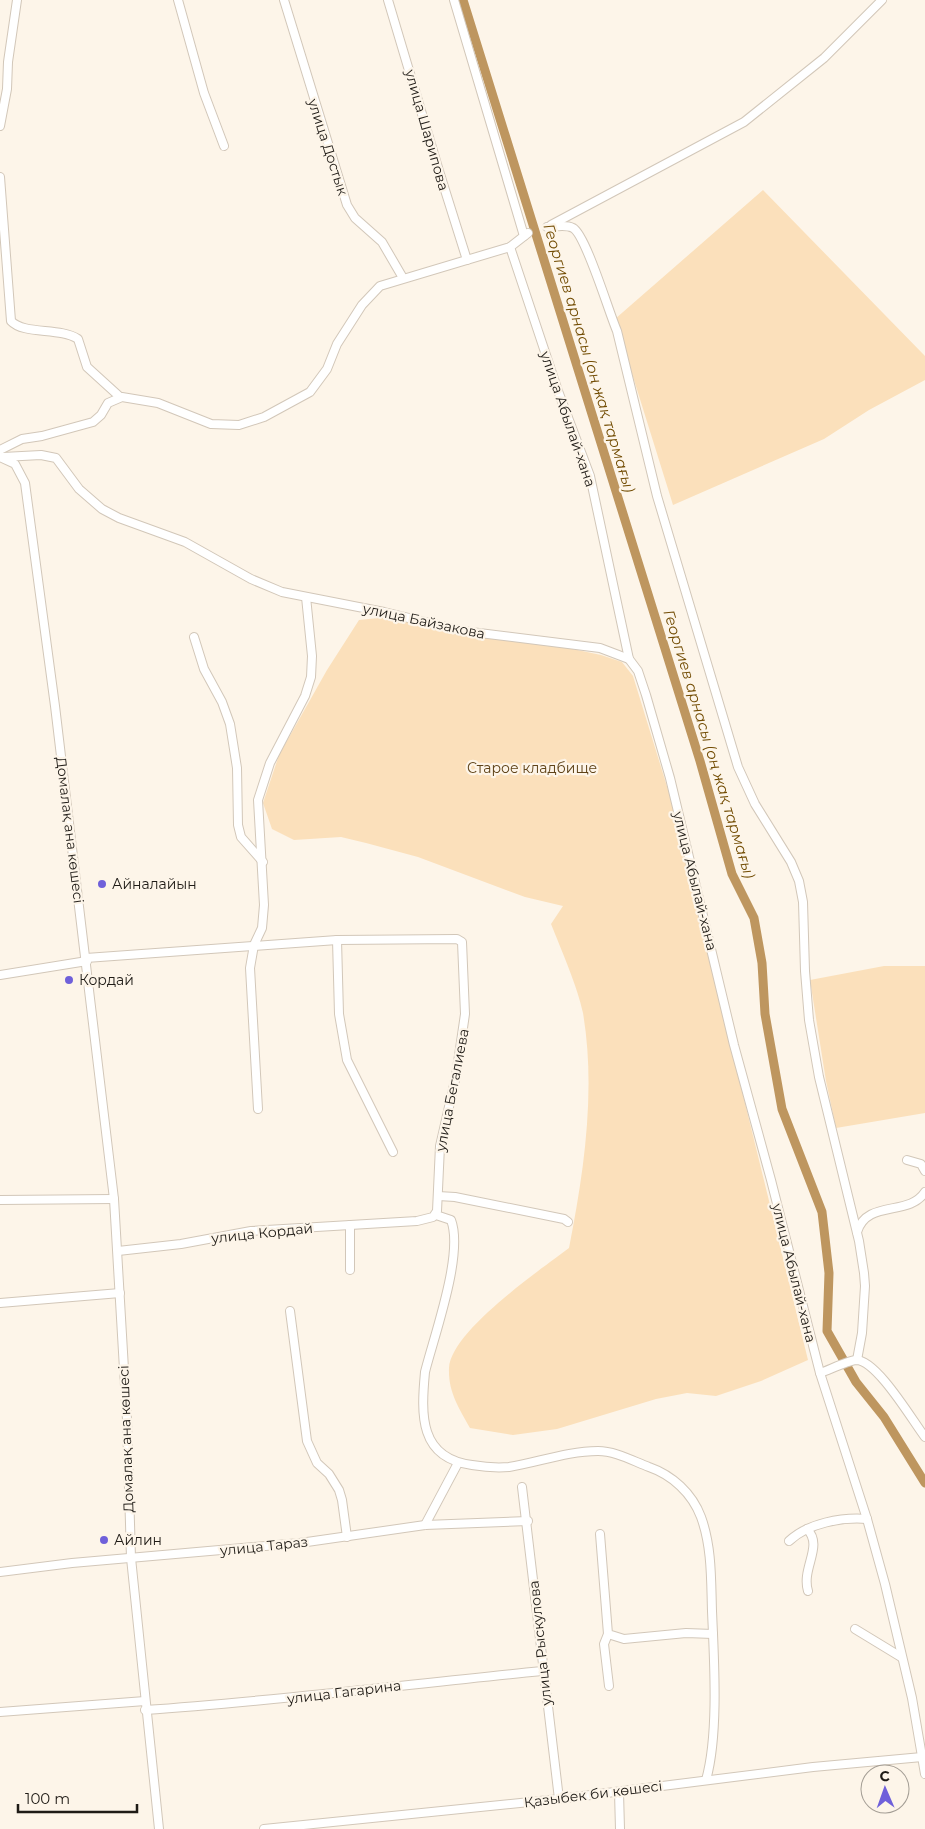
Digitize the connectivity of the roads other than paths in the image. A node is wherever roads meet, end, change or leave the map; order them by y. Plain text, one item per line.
1 (17, 0) edge
2 (178, 0) edge
3 (284, 0) edge
4 (388, 0) edge
5 (454, 0) edge
6 (882, 0) edge
7 (4, 62) edge
8 (0, 126) edge
9 (224, 146) dead end
10 (0, 177) edge
11 (510, 247) junction
12 (468, 260) junction
13 (403, 278) junction
14 (120, 397) junction
15 (0, 455) edge
16 (306, 597) junction
17 (194, 637) dead end
18 (629, 659) junction
19 (263, 862) junction
20 (337, 940) junction
21 (254, 945) junction
22 (86, 959) junction
23 (0, 974) edge
24 (258, 1109) dead end
25 (393, 1152) dead end
26 (907, 1160) dead end
27 (925, 1171) edge
28 (925, 1192) edge
29 (438, 1196) junction
30 (114, 1199) junction
31 (0, 1200) edge
32 (435, 1216) junction
33 (568, 1222) dead end
34 (350, 1225) junction
35 (857, 1232) junction
36 (118, 1251) junction
37 (350, 1270) dead end
38 (120, 1293) junction
39 (0, 1304) edge
40 (290, 1311) dead end
41 (850, 1363) junction
42 (820, 1373) junction
43 (925, 1437) edge
44 (458, 1463) junction
45 (522, 1487) dead end
46 (867, 1519) junction
47 (528, 1521) junction
48 (425, 1525) junction
49 (807, 1529) junction
50 (600, 1534) dead end
51 (347, 1537) junction
52 (789, 1541) dead end
53 (131, 1558) junction
54 (0, 1572) edge
55 (808, 1591) dead end
56 (856, 1629) dead end
57 (608, 1634) junction
58 (713, 1634) junction
59 (901, 1657) junction
60 (542, 1671) junction
61 (609, 1686) dead end
62 (144, 1701) junction
63 (145, 1710) junction
64 (0, 1712) edge
65 (922, 1757) junction
66 (925, 1774) edge
67 (706, 1780) junction
68 (619, 1792) junction
69 (559, 1799) junction
70 (351, 1819) junction
71 (159, 1829) edge
72 (264, 1829) edge
73 (352, 1829) edge
74 (620, 1829) edge

1 - 7 street
2 - 9 street
3 - 13 street, улица Достык
4 - 12 street, улица Шарипова
5 - 11 street
6 - 35 street
7 - 8 street
10 - 14 street
11 - 12 street
11 - 18 street, улица Абылай-хана
12 - 13 street
13 - 14 street
14 - 15 street
15 - 16 street, улица Байзакова
15 - 22 street, Домалақ ана көшесі
16 - 18 street, улица Байзакова
16 - 19 street
17 - 19 street
18 - 42 street, улица Абылай-хана
19 - 21 street
20 - 21 street, улица Бегалиева
20 - 25 street
20 - 29 street, улица Бегалиева
21 - 22 street, улица Бегалиева
21 - 24 street
22 - 23 street, улица Бегалиева
22 - 30 street, Домалақ ана көшесі
26 - 27 street
28 - 35 street
29 - 32 street, улица Бегалиева
29 - 33 street
30 - 31 street
30 - 36 street, Домалақ ана көшесі
32 - 34 street, улица Кордай
32 - 44 street
34 - 36 street, улица Кордай
34 - 37 street
35 - 41 street
36 - 38 street, Домалақ ана көшесі
38 - 39 street
38 - 53 street, Домалақ ана көшесі
40 - 51 street
41 - 42 street
41 - 43 street
42 - 46 street, улица Абылай-хана
44 - 48 street
44 - 58 street
45 - 47 street, улица Рыскулова
46 - 49 street
46 - 59 street, улица Абылай-хана
47 - 48 street, улица Тараз
47 - 60 street, улица Рыскулова
48 - 51 street, улица Тараз
49 - 52 street
49 - 55 street
50 - 57 street
51 - 53 street, улица Тараз
53 - 54 street, улица Тараз
53 - 62 street, Домалақ ана көшесі
56 - 59 street
57 - 58 street
57 - 61 street
58 - 67 street
59 - 65 street, улица Абылай-хана
60 - 63 street, улица Гагарина
60 - 69 street, улица Рыскулова
62 - 63 street, Домалақ ана көшесі
62 - 64 street
63 - 71 street, Домалақ ана көшесі
65 - 66 street, улица Абылай-хана
65 - 67 street, Қазыбек би көшесі
67 - 68 street, Қазыбек би көшесі
68 - 69 street, Қазыбек би көшесі
68 - 74 street
69 - 70 street, Қазыбек би көшесі
70 - 72 street, Қазыбек би көшесі
70 - 73 street

